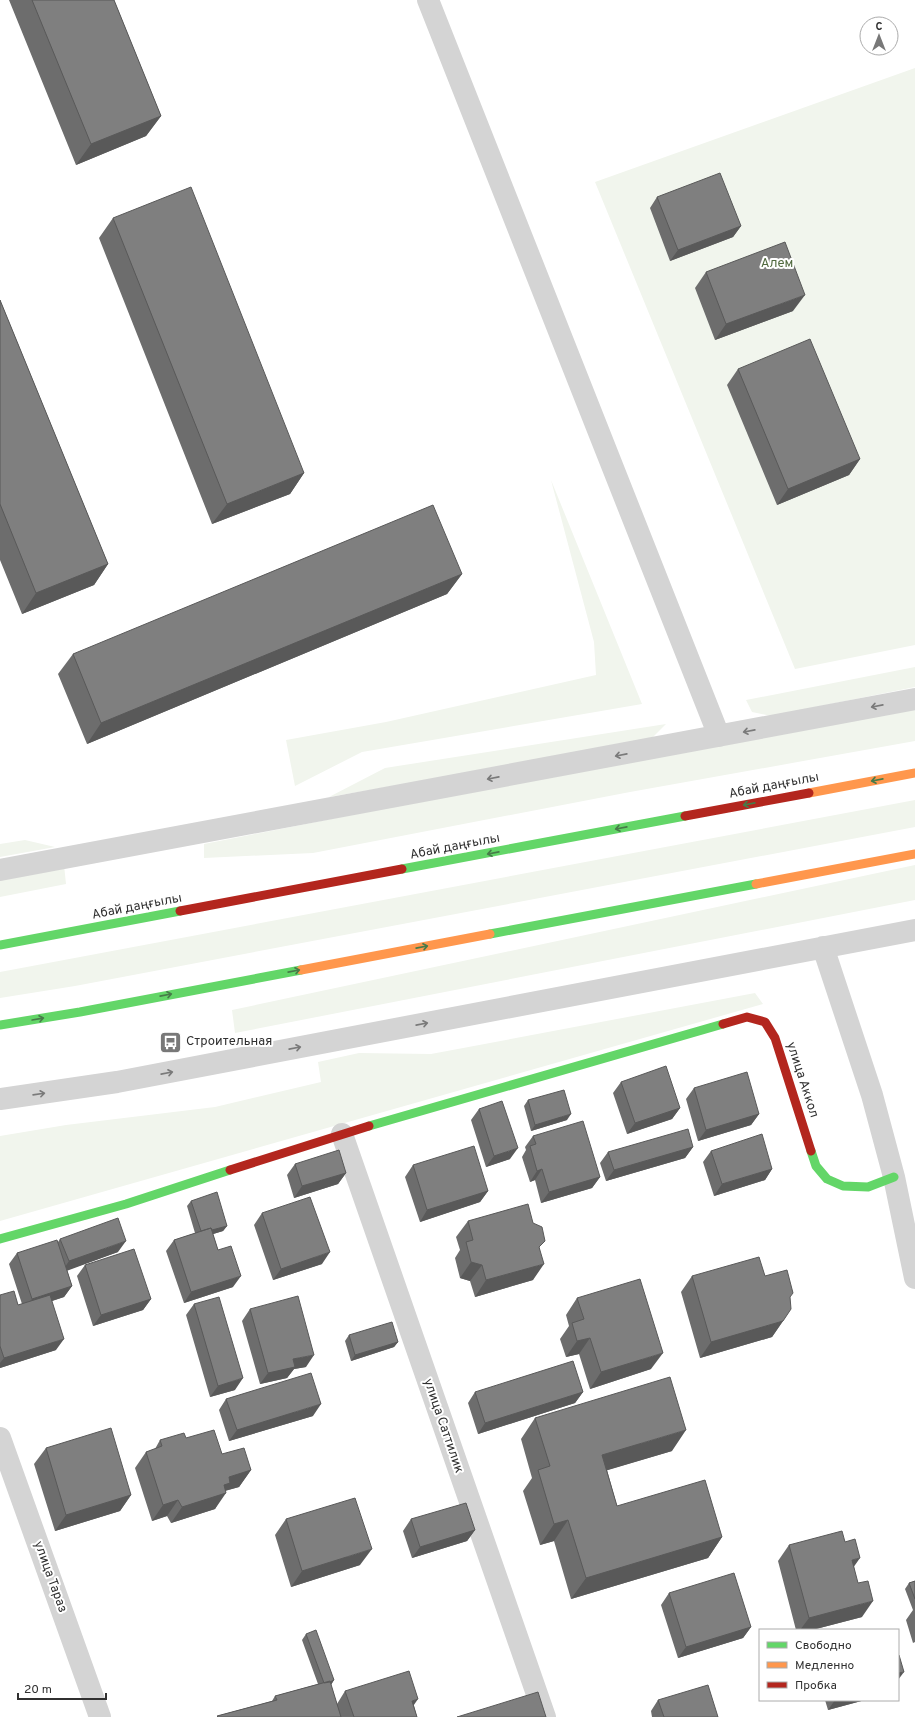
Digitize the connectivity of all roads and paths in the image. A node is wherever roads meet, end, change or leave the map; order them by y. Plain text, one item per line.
1 (428, 0) edge
2 (915, 699) edge
3 (719, 736) junction
4 (915, 773) edge
5 (915, 854) edge
6 (0, 870) edge
7 (915, 930) edge
8 (0, 945) edge
9 (823, 947) junction
10 (0, 1025) edge
11 (0, 1099) edge
12 (342, 1134) junction
13 (894, 1176) junction
14 (0, 1239) edge
15 (915, 1278) edge
16 (0, 1438) edge
17 (100, 1717) edge
18 (545, 1717) edge

1 - 3 street
2 -> 3 street
3 -> 6 street
4 -> 8 main road, Абай даңғылы
10 -> 5 main road
7 - 9 street
11 -> 9 street
9 - 13 street
12 - 13 main road, улица Аккол
12 - 14 main road
12 - 18 street, улица Саттилик
13 - 15 street
16 - 17 street, улица Тараз

